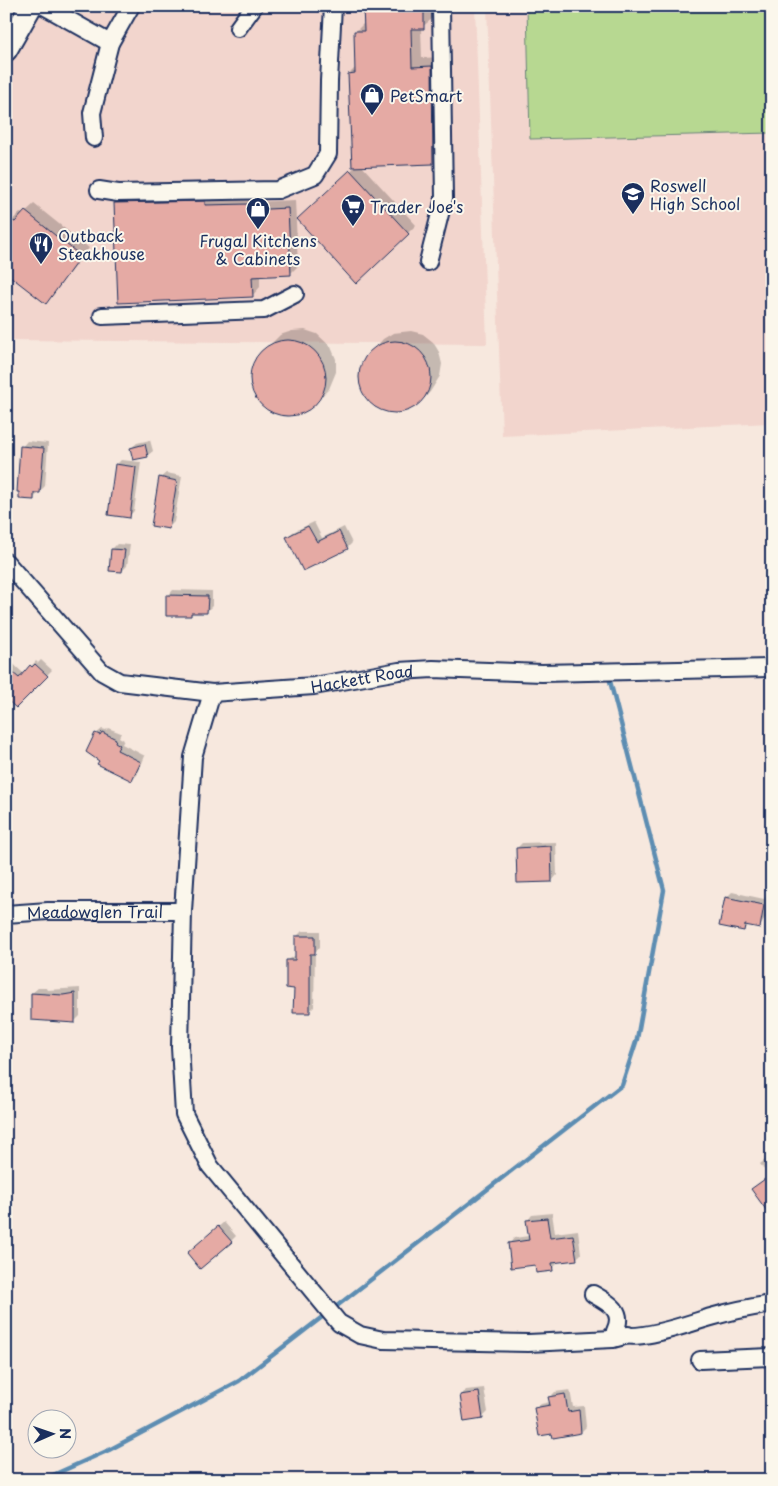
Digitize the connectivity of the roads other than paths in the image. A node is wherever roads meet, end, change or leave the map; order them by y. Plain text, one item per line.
1 (31, 6) edge
2 (44, 6) edge
3 (131, 6) edge
4 (254, 6) edge
5 (333, 6) edge
6 (441, 6) edge
7 (238, 28) dead end
8 (110, 43) junction
9 (6, 50) edge
10 (94, 138) dead end
11 (99, 190) dead end
12 (428, 262) dead end
13 (295, 294) dead end
14 (102, 316) dead end
15 (6, 562) edge
16 (772, 668) edge
17 (212, 693) junction
18 (183, 911) junction
19 (6, 914) edge
20 (594, 1294) dead end
21 (772, 1304) edge
22 (628, 1335) junction
23 (772, 1357) edge
24 (700, 1360) dead end

1 - 9 main road
2 - 8 street
3 - 8 street
4 - 7 street
5 - 11 street
6 - 12 street
8 - 10 street
13 - 14 street
15 - 17 street, Hackett Road
16 - 17 street, Hackett Road
17 - 18 street
18 - 19 street, Meadowglen Trail
18 - 22 street
20 - 22 street
21 - 22 street
23 - 24 street

